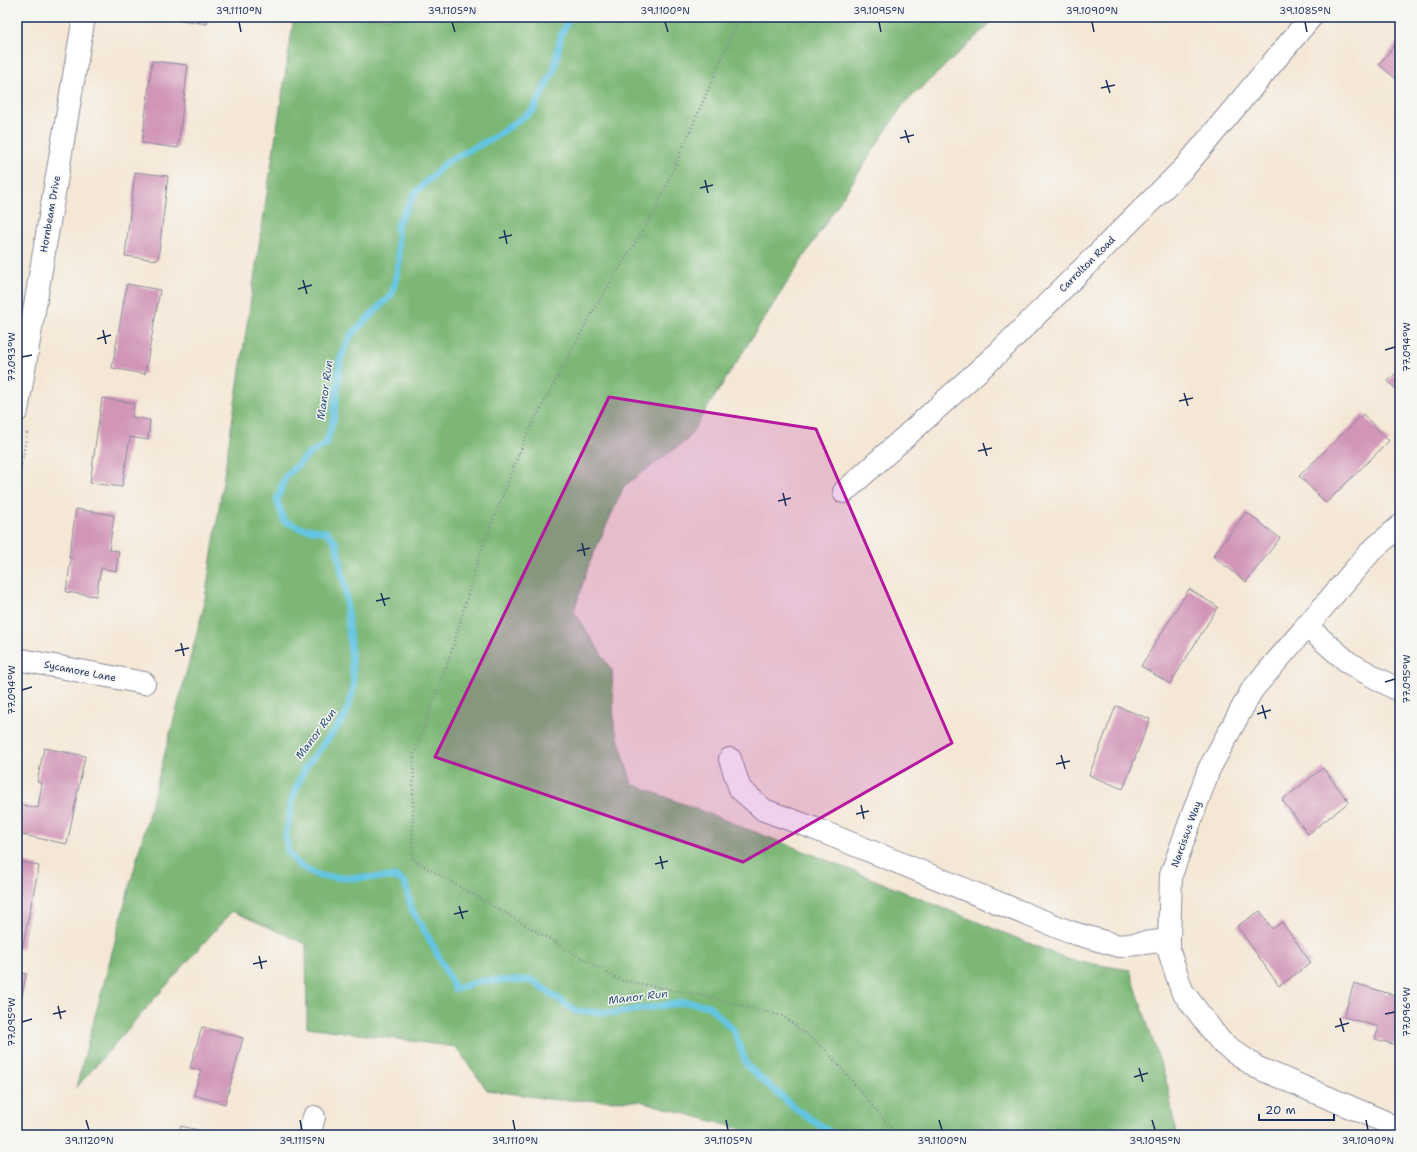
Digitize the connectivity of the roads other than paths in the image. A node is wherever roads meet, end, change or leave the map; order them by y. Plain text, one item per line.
1 (84, 17) edge
2 (1311, 17) edge
3 (17, 411) edge
4 (844, 492) dead end
5 (1400, 526) edge
6 (1306, 626) junction
7 (17, 659) edge
8 (144, 682) dead end
9 (1400, 691) edge
10 (730, 759) dead end
11 (1169, 940) junction
12 (1400, 1133) edge

1 - 3 street, Hornbeam Drive
2 - 4 street, Carrolton Road
5 - 6 street, Narcissus Way
6 - 9 street
6 - 11 street, Narcissus Way
7 - 8 street, Sycamore Lane
10 - 11 street
11 - 12 street, Narcissus Way

